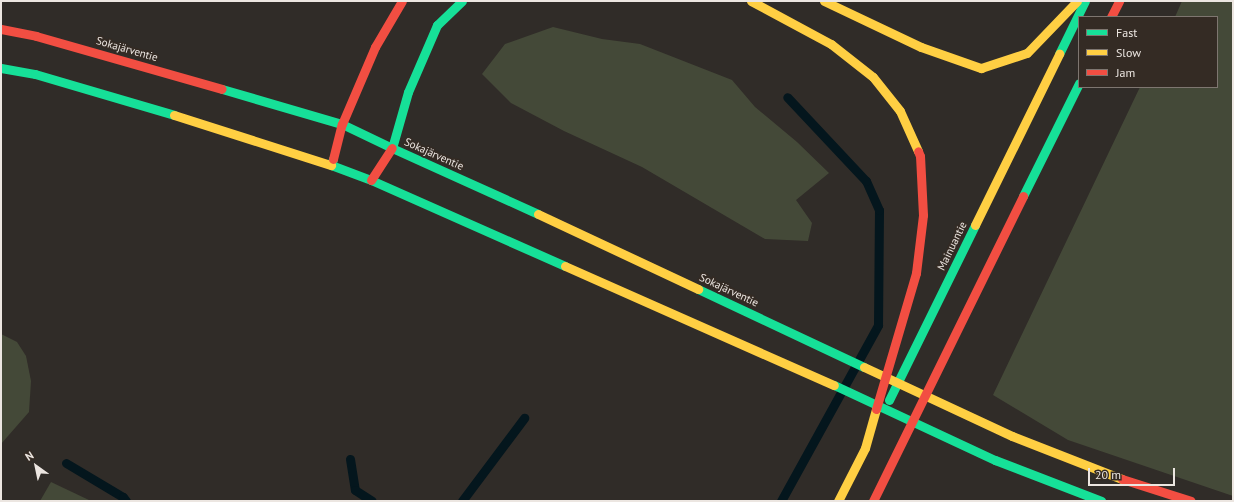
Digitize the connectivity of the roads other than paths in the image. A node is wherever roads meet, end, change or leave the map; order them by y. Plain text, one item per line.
1 (402, 1) edge
2 (462, 1) edge
3 (751, 1) edge
4 (824, 1) edge
5 (1077, 1) edge
6 (1085, 1) edge
7 (1119, 1) edge
8 (1112, 16) edge
9 (1, 30) edge
10 (1, 68) edge
11 (1078, 85) edge
12 (342, 124) junction
13 (392, 148) junction
14 (331, 166) junction
15 (370, 180) junction
16 (865, 448) junction
17 (838, 501) edge
18 (873, 501) edge
19 (1101, 501) edge
20 (1191, 501) edge

1 - 12 main road
2 - 13 main road
3 - 16 main road
4 - 5 main road
6 - 16 main road, Mainuantie
7 - 8 main road
9 - 12 main road, Sokajärventie
10 - 14 main road
11 - 18 main road
12 - 13 main road, Sokajärventie
12 - 14 main road
13 - 15 main road
13 - 20 main road, Sokajärventie
14 - 15 main road
15 - 19 main road
16 - 17 main road, Mainuantie

